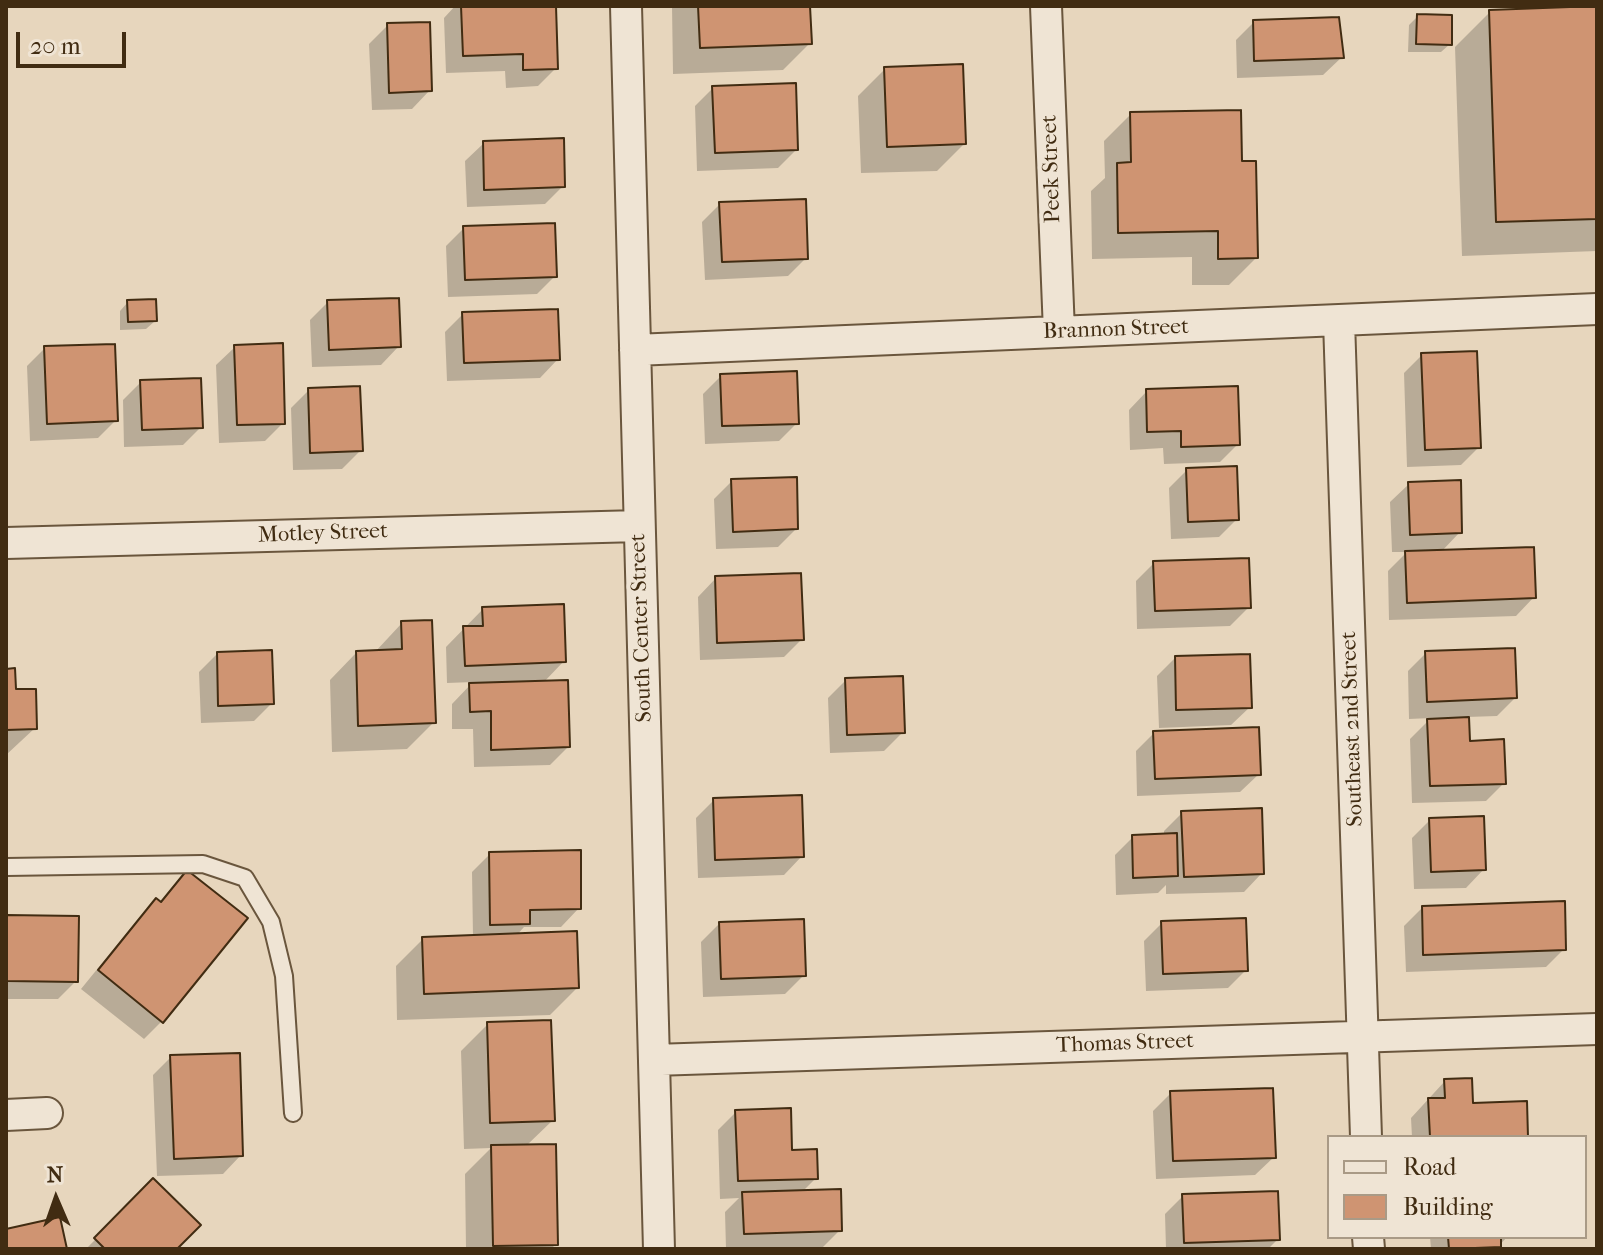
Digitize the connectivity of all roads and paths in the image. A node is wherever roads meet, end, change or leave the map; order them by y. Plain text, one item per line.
1 (626, 6) edge
2 (1046, 6) edge
3 (1597, 309) edge
4 (1339, 321) junction
5 (1059, 332) junction
6 (635, 350) junction
7 (639, 526) junction
8 (6, 543) edge
9 (6, 867) edge
10 (1597, 1029) edge
11 (1363, 1036) junction
12 (654, 1060) junction
13 (47, 1113) dead end
14 (293, 1113) dead end
15 (6, 1115) edge
16 (1366, 1135) edge
17 (659, 1249) edge

1 - 6 street, South Center Street
2 - 5 street, Peek Street
3 - 4 street, Brannon Street
4 - 5 street, Brannon Street
4 - 11 street, Southeast 2nd Street
5 - 6 street, Brannon Street
6 - 7 street, South Center Street
7 - 8 street, Motley Street
7 - 12 street, South Center Street
9 - 14 lane
10 - 11 street, Thomas Street
11 - 12 street, Thomas Street
11 - 16 street, Southeast 2nd Street
12 - 17 street, South Center Street
13 - 15 street

